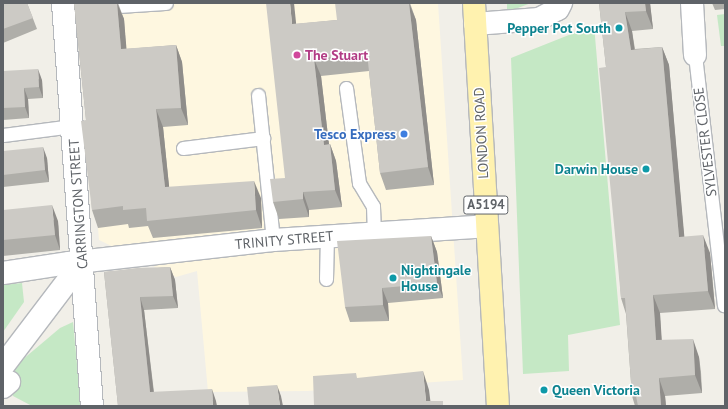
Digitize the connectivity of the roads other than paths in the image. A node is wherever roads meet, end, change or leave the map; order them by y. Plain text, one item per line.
1 (63, 3) edge
2 (166, 3) edge
3 (561, 3) edge
4 (692, 3) edge
5 (96, 7) edge
6 (475, 14) edge
7 (695, 55) joint
8 (346, 88) dead end
9 (258, 95) dead end
10 (72, 126) junction
11 (3, 135) edge
12 (263, 138) junction
13 (182, 148) dead end
14 (487, 226) junction
15 (374, 233) junction
16 (327, 235) junction
17 (274, 240) junction
18 (82, 262) junction
19 (3, 273) edge
20 (326, 279) dead end
21 (724, 305) edge
22 (5, 378) edge
23 (92, 406) edge
24 (498, 406) edge

1 - 10 street, CARRINGTON STREET
2 - 5 lane
3 - 6 street
4 - 7 street, SYLVESTER CLOSE
6 - 14 main road, LONDON ROAD / A5194
7 - 21 lane, SYLVESTER CLOSE
8 - 15 lane
9 - 12 lane
10 - 11 lane
10 - 18 street, CARRINGTON STREET
12 - 13 lane
12 - 17 lane
14 - 15 street, TRINITY STREET
14 - 24 main road, LONDON ROAD / A5194
15 - 16 street, TRINITY STREET
16 - 17 street, TRINITY STREET
16 - 20 lane
17 - 18 street, TRINITY STREET
18 - 19 street, TRINITY STREET
18 - 22 street
18 - 23 street, CARRINGTON STREET

